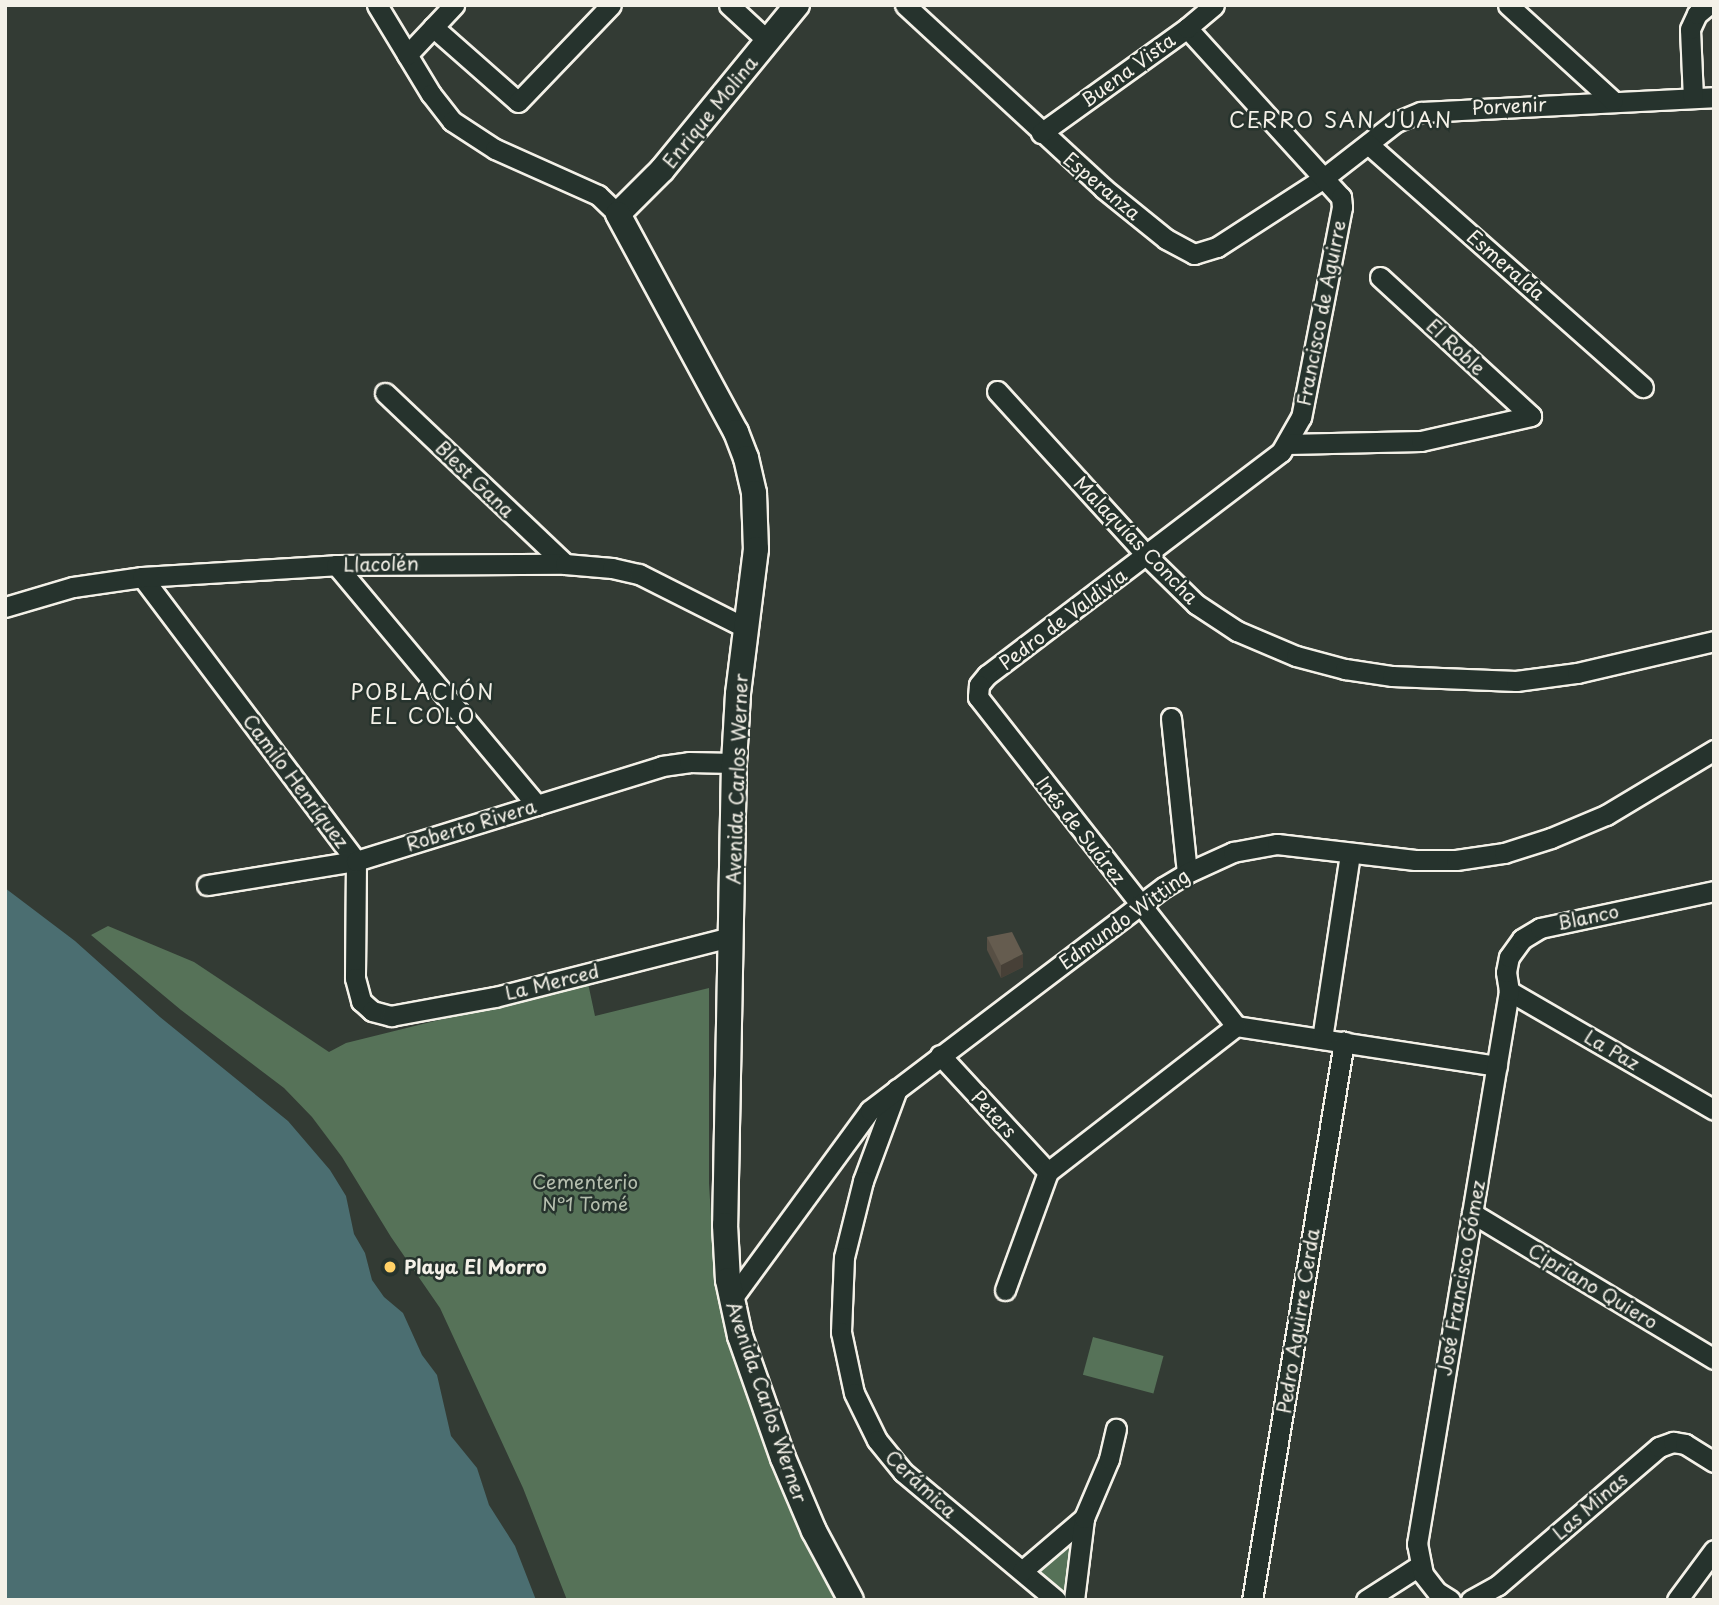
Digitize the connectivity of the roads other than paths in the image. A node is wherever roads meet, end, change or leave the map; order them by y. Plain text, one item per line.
1 (377, 5) edge
2 (454, 5) edge
3 (611, 5) edge
4 (729, 5) edge
5 (797, 5) edge
6 (905, 5) edge
7 (1214, 5) edge
8 (1508, 5) edge
9 (1707, 5) edge
10 (433, 27) junction
11 (1187, 29) junction
12 (768, 41) junction
13 (407, 55) junction
14 (1714, 97) edge
15 (1693, 98) junction
16 (1613, 102) junction
17 (1041, 133) junction
18 (1368, 144) junction
19 (1325, 177) junction
20 (618, 214) junction
21 (1380, 277) dead end
22 (1643, 387) dead end
23 (997, 391) dead end
24 (385, 393) dead end
25 (1287, 444) junction
26 (1147, 555) junction
27 (565, 564) junction
28 (336, 565) junction
29 (142, 577) junction
30 (5, 607) edge
31 (746, 628) junction
32 (1714, 641) edge
33 (978, 689) joint
34 (1171, 718) dead end
35 (1714, 750) edge
36 (734, 763) junction
37 (537, 805) junction
38 (1350, 854) junction
39 (356, 860) junction
40 (1186, 873) junction
41 (207, 885) dead end
42 (1714, 891) edge
43 (1140, 904) junction
44 (731, 937) junction
45 (1510, 991) junction
46 (372, 1012) joint
47 (1236, 1026) junction
48 (1322, 1039) junction
49 (1344, 1042) junction
50 (940, 1055) junction
51 (1497, 1066) junction
52 (897, 1088) junction
53 (1714, 1110) edge
54 (1048, 1172) junction
55 (1472, 1213) junction
56 (1005, 1290) dead end
57 (731, 1300) junction
58 (1714, 1359) edge
59 (1116, 1429) dead end
60 (1714, 1462) edge
61 (1084, 1518) junction
62 (1714, 1550) edge
63 (1419, 1566) junction
64 (1022, 1571) junction
65 (851, 1600) edge
66 (1056, 1600) edge
67 (1074, 1600) edge
68 (1252, 1600) edge
69 (1366, 1600) edge
70 (1450, 1600) edge
71 (1471, 1600) edge
72 (1676, 1600) edge

1 - 13 street, Avenida Carlos Werner
2 - 10 street
3 - 10 street
4 - 12 street
5 - 12 main road, Enrique Molina
6 - 17 street, Esperanza
7 - 11 street, Buena Vista
8 - 16 street
9 - 15 street
10 - 13 street
11 - 17 street, Buena Vista
11 - 19 street, Francisco de Aguirre
12 - 20 main road, Enrique Molina
13 - 20 street, Avenida Carlos Werner
14 - 15 street, Porvenir
15 - 16 street, Porvenir
16 - 18 street, Porvenir
17 - 19 street, Esperanza
18 - 19 street, Porvenir
18 - 22 street, Esmeralda
19 - 25 street, Francisco de Aguirre
20 - 31 main road, Avenida Carlos Werner
21 - 25 street, El Roble
23 - 26 street, Malaquías Concha
24 - 27 street, Blest Gana
25 - 26 street, Pedro de Valdivia
26 - 32 street, Malaquías Concha
26 - 33 street, Pedro de Valdivia
27 - 28 street, Llacolén
27 - 31 street, Llacolén
28 - 29 street, Llacolén
28 - 37 street
29 - 30 street, Llacolén
29 - 39 street, Camilo Henríquez
31 - 36 main road, Avenida Carlos Werner
33 - 43 street, Inés de Suárez
34 - 40 street
35 - 38 street, Edmundo Witting
36 - 37 street, Roberto Rivera
36 - 44 main road, Avenida Carlos Werner
37 - 39 street, Roberto Rivera
38 - 40 street, Edmundo Witting
38 - 48 street
39 - 41 street, Roberto Rivera
39 - 46 street, Camilo Henríquez
40 - 43 street, Edmundo Witting
42 - 45 street, Blanco
43 - 47 street, Inés de Suárez
43 - 50 street, Edmundo Witting
44 - 46 street, La Merced
44 - 57 main road, Avenida Carlos Werner
45 - 51 street, José Francisco Gómez
45 - 53 street, La Paz
47 - 48 street
47 - 54 street
48 - 49 street
49 - 51 street
49 - 68 street, Pedro Aguirre Cerda
50 - 52 street, Edmundo Witting
50 - 54 street, Peters
51 - 55 street, José Francisco Gómez
52 - 57 street, Edmundo Witting
52 - 64 street, Cerámica
54 - 56 street
55 - 58 street, Cipriano Quiero
55 - 63 street, José Francisco Gómez
57 - 65 main road, Avenida Carlos Werner
59 - 61 street
60 - 71 street, Las Minas
61 - 64 street
61 - 67 street
62 - 72 street
63 - 69 street
63 - 70 street
64 - 66 street, Cerámica

